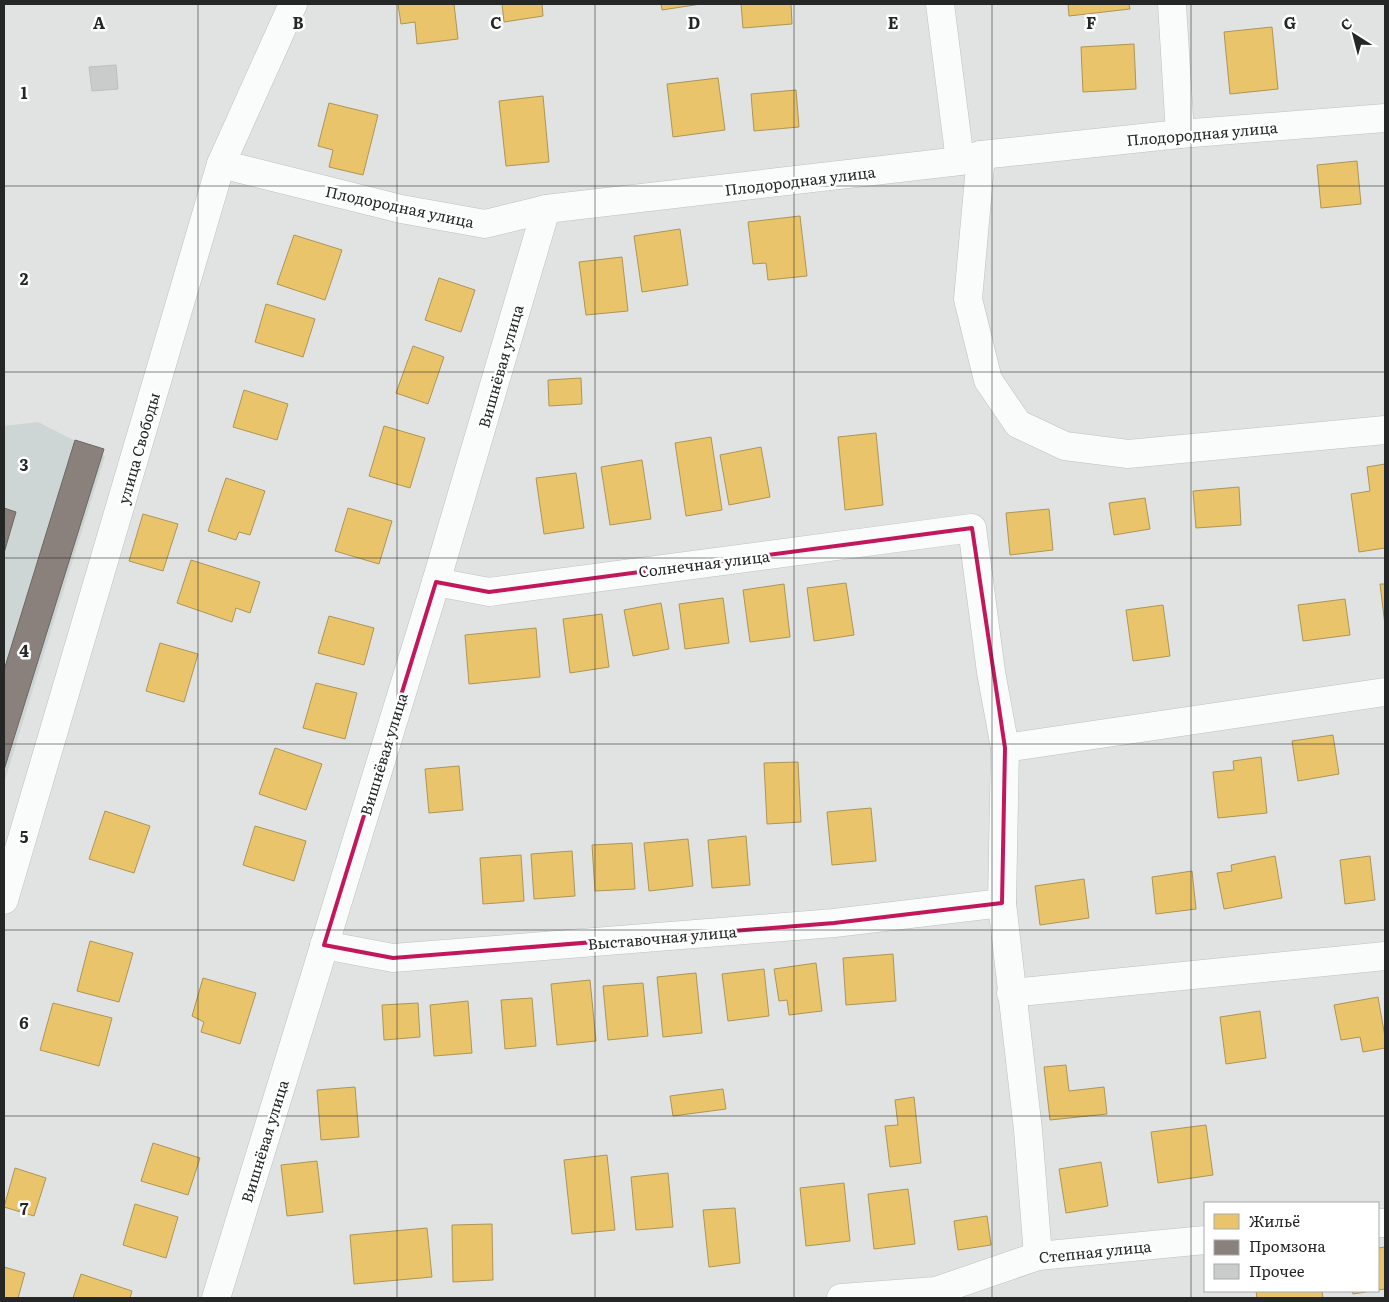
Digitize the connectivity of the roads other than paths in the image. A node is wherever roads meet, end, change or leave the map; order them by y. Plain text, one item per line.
1 (293, 4) edge
2 (940, 4) edge
3 (1172, 4) edge
4 (1385, 118) edge
5 (1180, 134) junction
6 (971, 158) junction
7 (221, 164) junction
8 (546, 208) junction
9 (1385, 430) edge
10 (436, 582) junction
11 (1385, 692) edge
12 (1005, 748) junction
13 (4, 900) edge
14 (1002, 903) junction
15 (324, 945) junction
16 (1385, 956) edge
17 (1012, 993) junction
18 (1204, 1240) edge
19 (1038, 1256) junction
20 (216, 1298) edge
21 (841, 1298) edge

1 - 7 street, улица Свободы
2 - 6 street
3 - 5 street
4 - 5 street, Плодородная улица
5 - 6 street, Плодородная улица
6 - 8 street, Плодородная улица
6 - 9 street
7 - 8 street, Плодородная улица
7 - 13 street, улица Свободы
8 - 10 street, Вишнёвая улица
10 - 12 street, Солнечная улица
10 - 15 street, Вишнёвая улица
11 - 12 street
12 - 14 street
14 - 15 street, Выставочная улица
14 - 17 street
15 - 20 street, Вишнёвая улица
16 - 17 street
17 - 19 street
18 - 19 street, Степная улица
19 - 21 street, Степная улица

